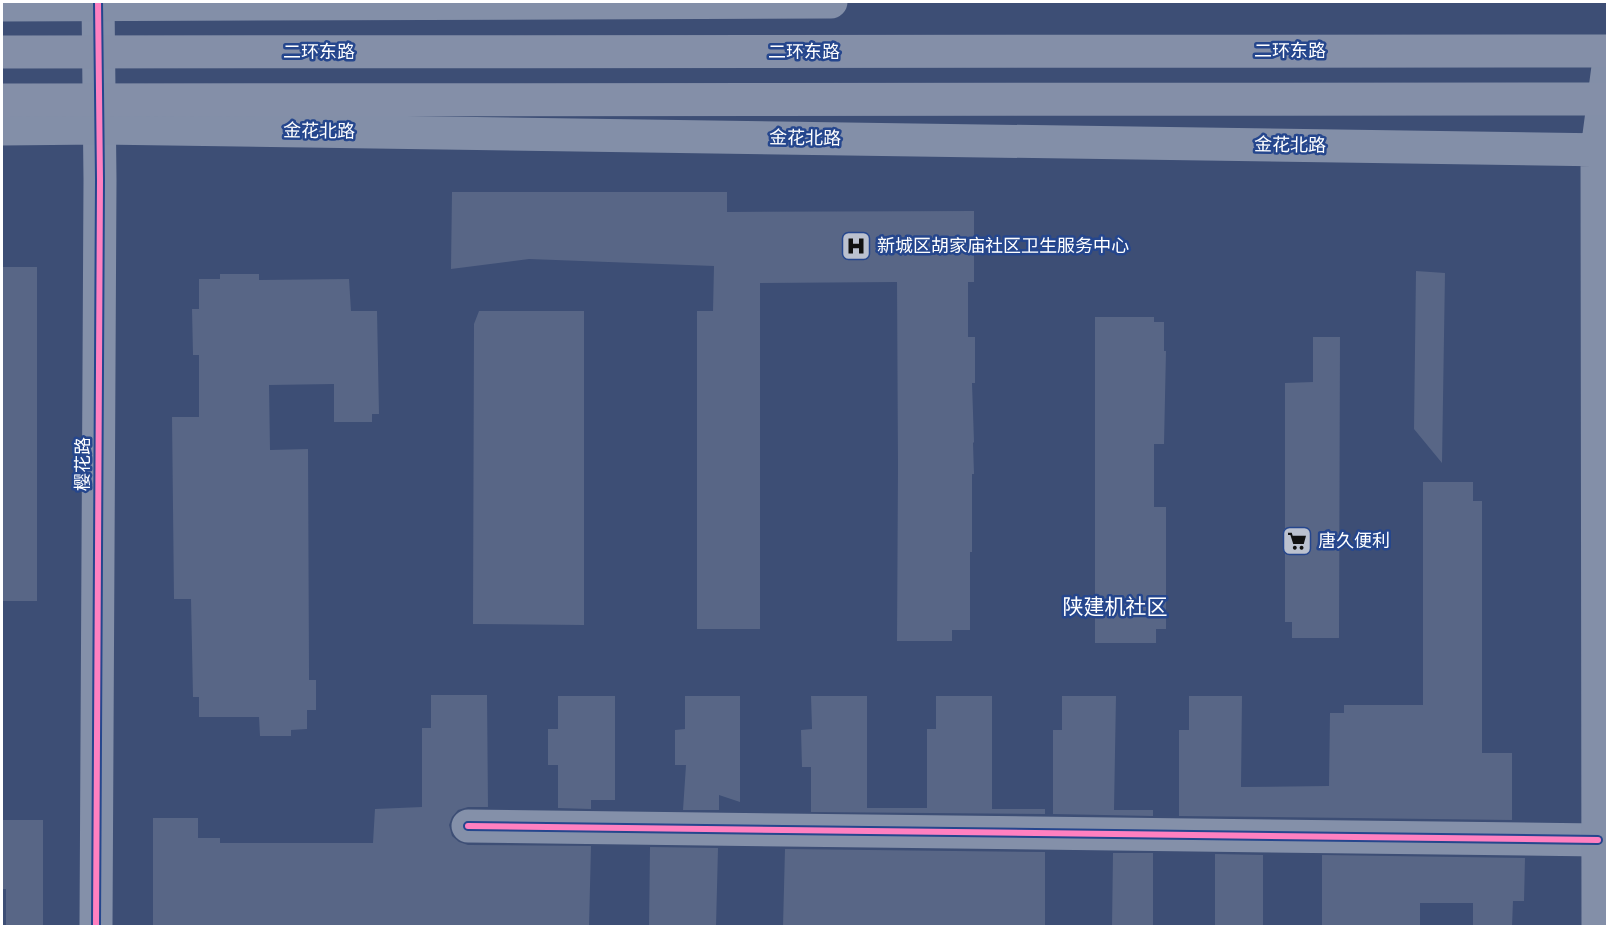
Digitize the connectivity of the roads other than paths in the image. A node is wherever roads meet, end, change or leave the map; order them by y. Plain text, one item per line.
1 (646, 2) edge
2 (831, 2) edge
3 (98, 3) edge
4 (2, 5) edge
5 (1608, 51) edge
6 (2, 52) edge
7 (1608, 67) edge
8 (1608, 99) edge
9 (2, 100) edge
10 (100, 128) junction
11 (2, 129) edge
12 (1602, 150) edge
13 (468, 826) dead end
14 (1598, 840) junction
15 (96, 927) edge
16 (1599, 927) edge

1 - 2 main road
1 - 3 main road
3 - 4 main road
3 - 10 street, 樱花路
5 - 6 highway, 二环东路, bridge
7 - 12 main road
8 - 9 highway, bridge
10 - 11 main road, 金花北路
10 - 12 main road, 金花北路
10 - 15 street, 樱花路
12 - 14 main road
13 - 14 street
14 - 16 main road

